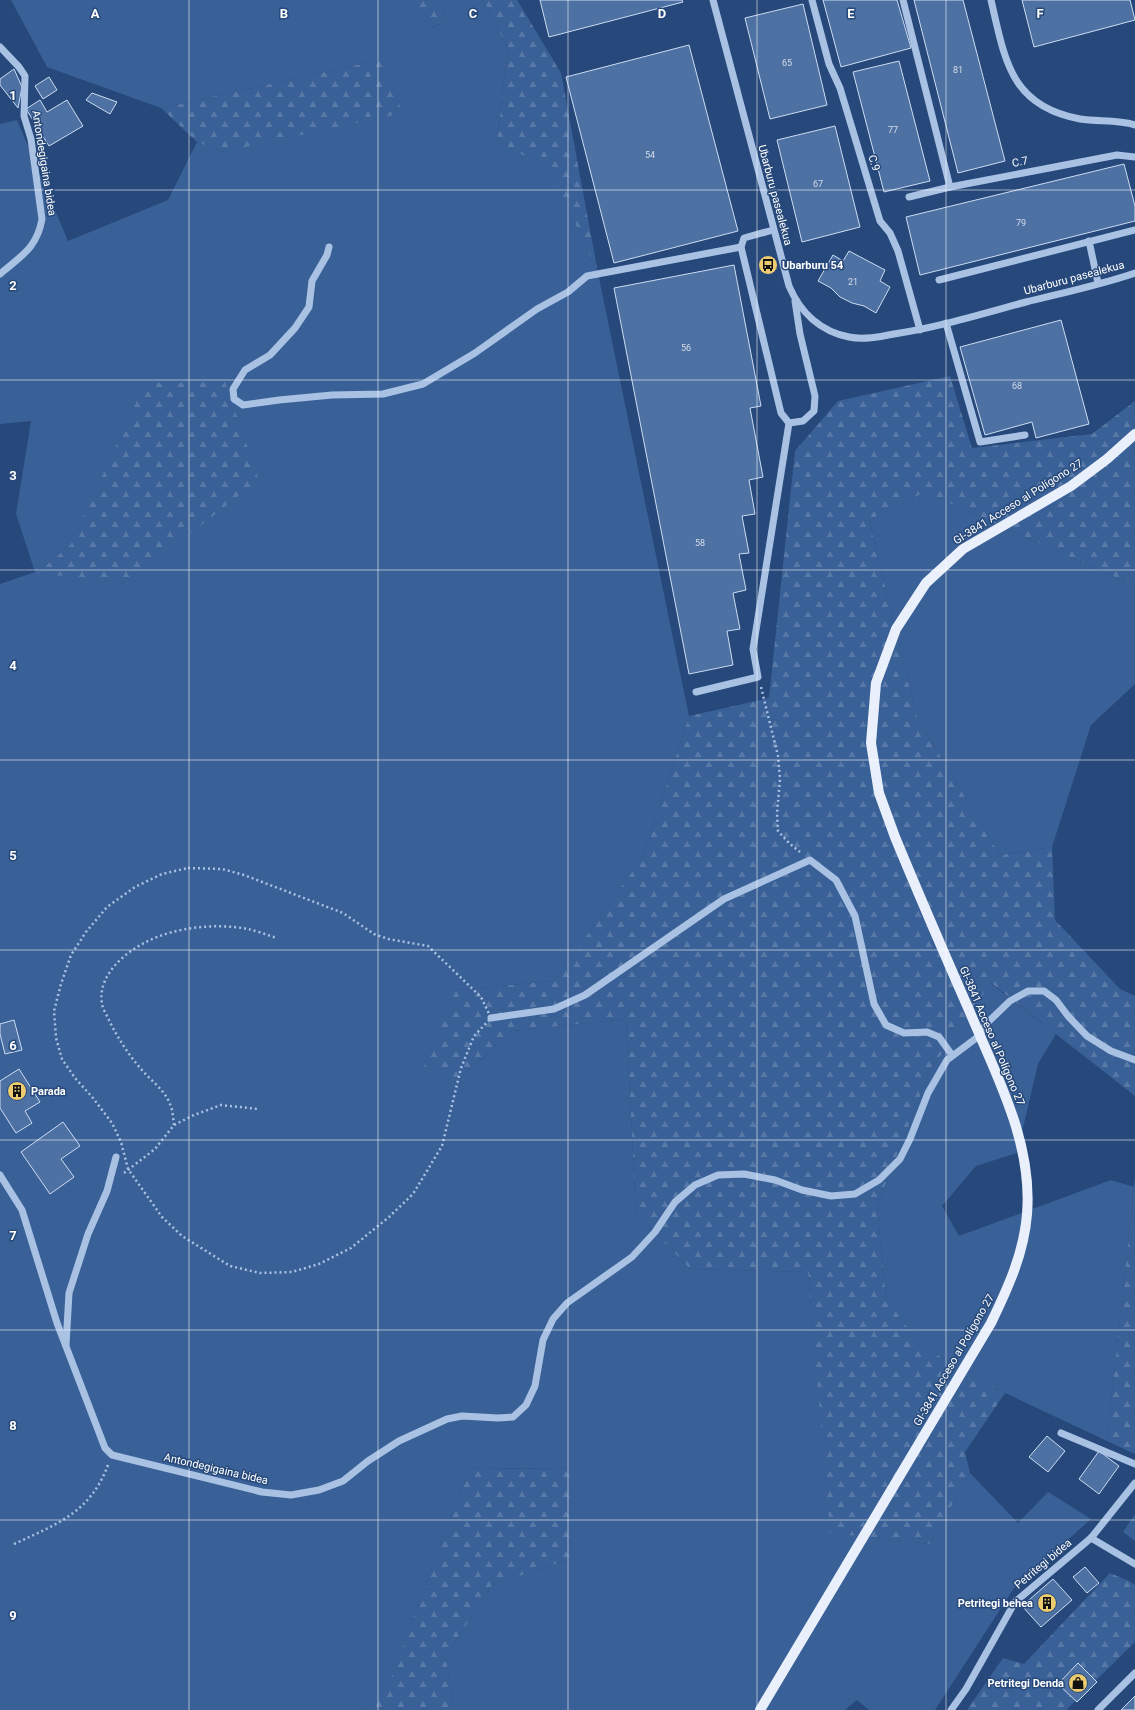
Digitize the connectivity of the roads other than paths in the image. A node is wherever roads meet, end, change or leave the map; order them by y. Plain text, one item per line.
1 (713, 0) edge
2 (812, 0) edge
3 (903, 0) edge
4 (991, 0) edge
5 (0, 47) edge
6 (1135, 125) edge
7 (1135, 157) edge
8 (950, 187) junction
9 (909, 198) dead end
10 (773, 230) junction
11 (1135, 230) edge
12 (1089, 241) junction
13 (329, 247) dead end
14 (741, 247) junction
15 (1135, 273) edge
16 (0, 274) edge
17 (938, 280) dead end
18 (1098, 283) junction
19 (795, 301) junction
20 (946, 323) junction
21 (920, 330) junction
22 (789, 423) junction
23 (1135, 434) edge
24 (1025, 435) dead end
25 (696, 692) dead end
26 (491, 1018) road end
27 (979, 1036) junction
28 (952, 1055) junction
29 (1135, 1060) edge
30 (116, 1157) dead end
31 (0, 1175) edge
32 (66, 1347) junction
33 (1061, 1433) dead end
34 (1135, 1464) edge
35 (1135, 1483) edge
36 (1091, 1538) junction
37 (1135, 1564) edge
38 (1135, 1673) edge
39 (760, 1710) edge
40 (951, 1710) edge
41 (1098, 1710) edge

1 - 10 street, Ubarburu pasealekua
2 - 21 street, C.9
3 - 8 street
4 - 6 street
5 - 16 street, Antondegigaina bidea
7 - 8 street, C.7
8 - 9 street, C.7
10 - 14 street
10 - 19 street, Ubarburu pasealekua
11 - 12 street
12 - 17 street
12 - 18 street
13 - 14 street
14 - 22 street
15 - 18 street, Ubarburu pasealekua
18 - 20 street, Ubarburu pasealekua
19 - 21 street, Ubarburu pasealekua
19 - 22 street
20 - 21 street, Ubarburu pasealekua
20 - 24 street
22 - 25 street
23 - 27 main road, GI-3841 Acceso al Polígono 27
26 - 28 street
27 - 28 street, Antondegigaina bidea
27 - 29 street, Antondegigaina bidea
27 - 39 main road, GI-3841 Acceso al Polígono 27
28 - 32 street, Antondegigaina bidea
30 - 32 street
31 - 32 street
33 - 34 street
35 - 36 street, Petritegi bidea
36 - 37 street
36 - 40 street, Petritegi bidea
38 - 41 street

